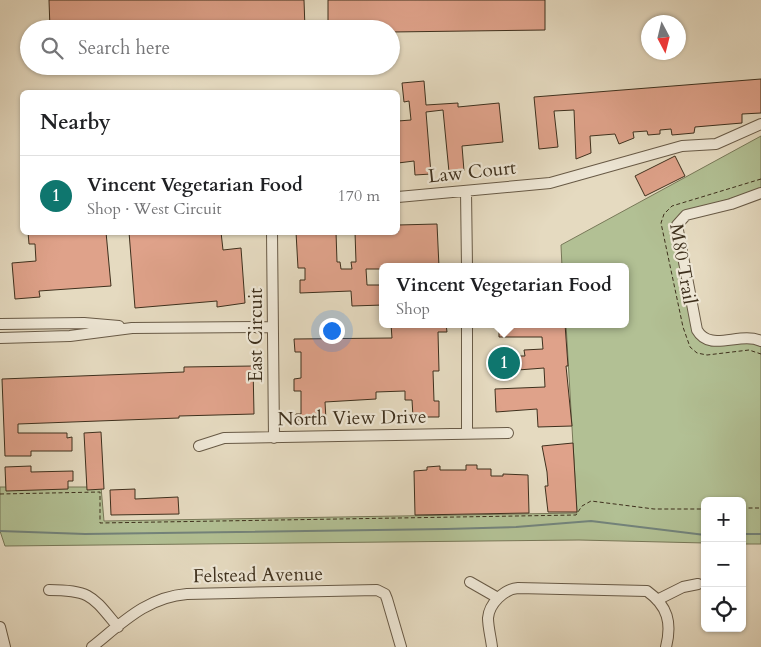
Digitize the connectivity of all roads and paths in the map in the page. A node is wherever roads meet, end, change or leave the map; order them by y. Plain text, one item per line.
1 (761, 124) edge
2 (761, 180) edge
3 (466, 191) junction
4 (761, 193) edge
5 (400, 197) edge
6 (272, 235) edge
7 (467, 263) edge
8 (0, 324) edge
9 (274, 327) junction
10 (132, 328) junction
11 (468, 328) edge
12 (0, 338) edge
13 (761, 341) edge
14 (761, 354) edge
15 (467, 433) junction
16 (508, 433) dead end
17 (274, 438) junction
18 (199, 446) dead end
19 (0, 494) edge
20 (746, 508) edge
21 (761, 508) edge
22 (701, 509) edge
23 (470, 582) dead end
24 (698, 584) dead end
25 (49, 590) dead end
26 (498, 598) junction
27 (658, 600) junction
28 (0, 627) edge
29 (118, 627) junction
30 (5, 647) edge
31 (92, 647) edge
32 (401, 647) edge
33 (492, 647) edge
34 (666, 647) edge

1 - 3 street, Law Court
2 - 14 path, M80 Trail
3 - 5 street, Law Court
3 - 7 street
4 - 13 street
6 - 9 street, East Circuit
8 - 10 street
9 - 10 street
9 - 17 street, East Circuit
10 - 12 street
11 - 15 street
15 - 16 street, North View Drive
15 - 17 street, North View Drive
17 - 18 street, North View Drive
19 - 22 path
20 - 21 path
23 - 26 street
24 - 27 street
25 - 29 street
26 - 27 street
26 - 33 street
27 - 34 street
28 - 30 street
29 - 31 street, Felstead Avenue
29 - 32 street, Felstead Avenue

